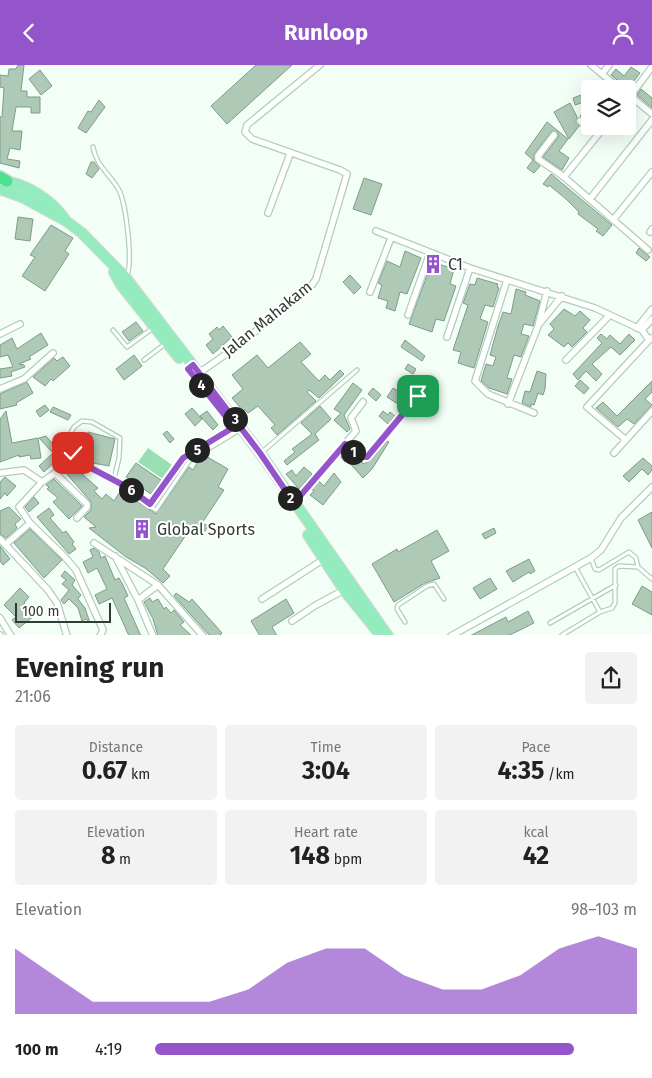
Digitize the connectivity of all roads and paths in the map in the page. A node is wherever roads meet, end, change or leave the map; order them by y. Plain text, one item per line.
1 (320, 65) edge
2 (591, 65) edge
3 (609, 65) edge
4 (652, 67) edge
5 (602, 74) junction
6 (609, 80) edge
7 (636, 87) edge
8 (636, 103) edge
9 (652, 114) edge
10 (652, 120) edge
11 (554, 135) dead end
12 (598, 135) edge
13 (93, 147) dead end
14 (290, 154) junction
15 (652, 172) edge
16 (564, 177) junction
17 (2, 182) edge
18 (590, 199) junction
19 (268, 213) dead end
20 (613, 220) junction
21 (376, 231) dead end
22 (391, 238) junction
23 (648, 250) dead end
24 (430, 253) junction
25 (109, 263) junction
26 (470, 268) junction
27 (126, 278) junction
28 (507, 280) junction
29 (547, 291) junction
30 (370, 292) dead end
31 (562, 296) junction
32 (652, 309) edge
33 (408, 315) dead end
34 (609, 316) junction
35 (652, 319) edge
36 (20, 324) dead end
37 (538, 326) junction
38 (154, 327) junction
39 (640, 329) junction
40 (113, 330) dead end
41 (0, 334) edge
42 (447, 337) dead end
43 (651, 338) edge
44 (167, 343) junction
45 (54, 353) dead end
46 (144, 360) dead end
47 (566, 360) dead end
48 (193, 369) junction
49 (357, 370) dead end
50 (0, 389) edge
51 (418, 396) dead end
52 (363, 403) dead end
53 (508, 404) junction
54 (652, 411) edge
55 (534, 413) dead end
56 (236, 429) junction
57 (626, 440) junction
58 (345, 444) junction
59 (260, 453) junction
60 (614, 453) dead end
61 (190, 454) junction
62 (193, 458) junction
63 (178, 466) junction
64 (183, 469) junction
65 (0, 473) edge
66 (114, 479) junction
67 (42, 482) junction
68 (652, 487) edge
69 (294, 503) junction
70 (150, 504) junction
71 (77, 518) dead end
72 (30, 523) junction
73 (0, 539) edge
74 (94, 543) dead end
75 (5, 545) junction
76 (114, 555) junction
77 (591, 558) junction
78 (324, 559) junction
79 (616, 561) junction
80 (619, 566) junction
81 (575, 567) junction
82 (638, 567) junction
83 (652, 579) edge
84 (158, 585) junction
85 (616, 585) junction
86 (344, 590) junction
87 (262, 599) dead end
88 (444, 599) dead end
89 (591, 599) junction
90 (138, 600) junction
91 (600, 612) junction
92 (0, 618) edge
93 (292, 621) dead end
94 (405, 622) dead end
95 (550, 623) dead end
96 (11, 635) edge
97 (67, 635) edge
98 (100, 635) edge
99 (153, 635) edge
100 (203, 635) edge
101 (380, 635) edge
102 (451, 635) edge
103 (562, 635) edge

1 - 14 street, Jalan Mahakam
2 - 5 street
3 - 5 street
4 - 7 street
5 - 6 street
8 - 9 street
10 - 18 street
11 - 16 street
12 - 16 street
13 - 27 lane
14 - 19 street
14 - 48 street, Jalan Mahakam
15 - 20 street
16 - 18 street
17 - 25 main road
18 - 20 street
20 - 23 street
21 - 22 street
22 - 24 street
22 - 30 street
24 - 26 street
24 - 33 street
25 - 27 main road
25 - 38 main road
26 - 28 street
26 - 42 street
27 - 48 main road
28 - 29 street
28 - 53 street
29 - 31 street
29 - 37 street
31 - 34 street
31 - 37 street
32 - 39 street
34 - 39 street
34 - 47 street
35 - 39 street
36 - 41 street
37 - 53 street
38 - 40 lane
38 - 44 main road
39 - 43 street
43 - 57 street
44 - 46 lane
44 - 48 main road
45 - 50 street
48 - 56 main road
48 - 59 main road
49 - 59 lane
51 - 58 street
52 - 58 street
53 - 55 street
54 - 57 street
56 - 61 lane
56 - 62 lane
56 - 78 main road
57 - 60 street
58 - 69 street
59 - 69 main road
61 - 62 lane
61 - 63 lane
62 - 64 lane
63 - 64 lane
63 - 70 lane
64 - 70 lane
65 - 67 street
66 - 66 lane
66 - 70 lane
67 - 71 street
67 - 72 street
68 - 77 street
69 - 101 main road
72 - 75 street
72 - 98 street
73 - 75 street
74 - 76 street
75 - 97 street
76 - 84 street
76 - 90 street
77 - 79 lane
77 - 81 street
78 - 86 main road
78 - 87 street
79 - 80 lane
79 - 82 lane
80 - 82 lane
80 - 85 lane
81 - 89 lane
81 - 102 street
82 - 83 lane
84 - 90 street
84 - 100 street
85 - 89 lane
85 - 91 lane
86 - 93 street
86 - 101 main road
88 - 94 lane
89 - 91 lane
89 - 95 lane
90 - 99 street
91 - 103 lane
92 - 96 street

